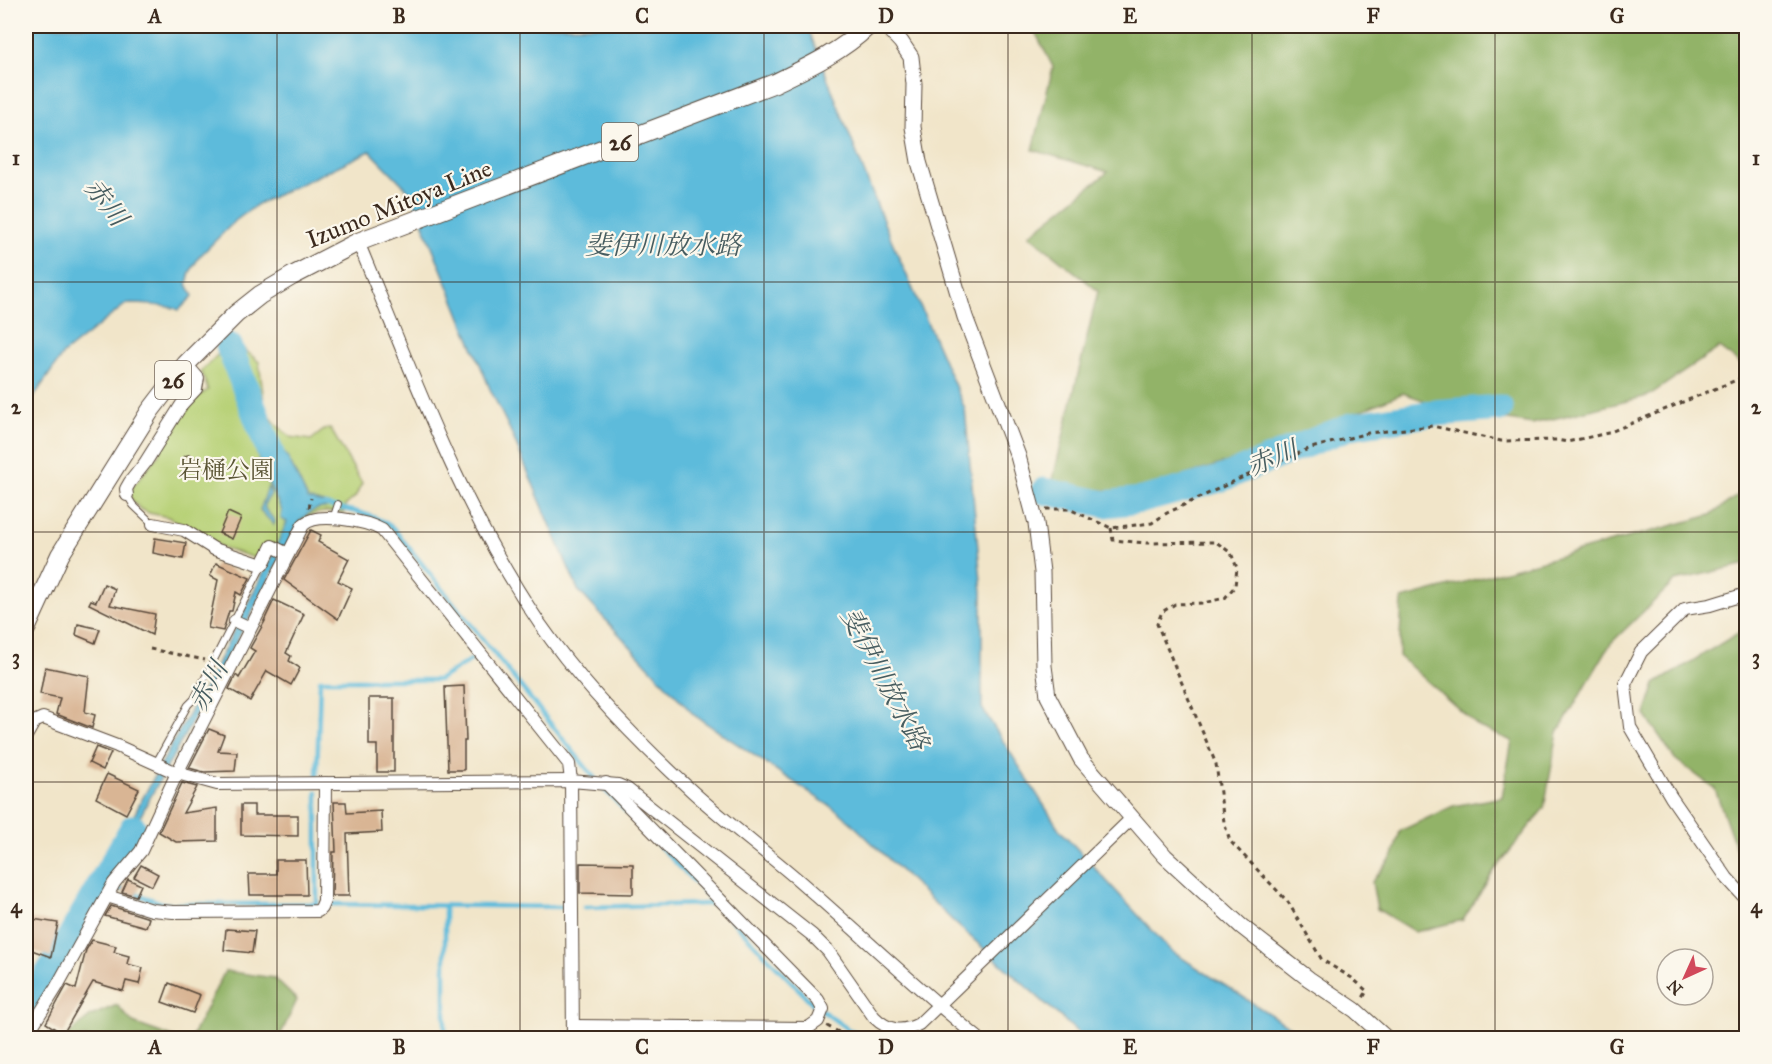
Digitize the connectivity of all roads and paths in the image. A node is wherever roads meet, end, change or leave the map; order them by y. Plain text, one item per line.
1 (868, 26) edge
2 (886, 26) edge
3 (358, 242) junction
4 (186, 364) junction
5 (1746, 376) edge
6 (127, 495) joint
7 (1033, 510) junction
8 (153, 524) joint
9 (1111, 528) junction
10 (282, 551) junction
11 (263, 564) junction
12 (1746, 594) edge
13 (242, 624) junction
14 (26, 628) edge
15 (150, 649) dead end
16 (213, 662) junction
17 (26, 736) edge
18 (165, 767) junction
19 (572, 781) junction
20 (325, 783) junction
21 (601, 783) junction
22 (1131, 819) junction
23 (107, 896) junction
24 (1746, 900) edge
25 (938, 1005) junction
26 (1355, 1010) junction
27 (820, 1016) junction
28 (574, 1032) edge
29 (26, 1036) edge
30 (850, 1038) edge
31 (978, 1038) edge
32 (1386, 1038) edge

1 - 3 main road, Izumo Mitoya Line / 26
2 - 7 street
3 - 4 main road, Izumo Mitoya Line / 26
3 - 25 street
4 - 6 street
4 - 14 main road, Izumo Mitoya Line / 26
5 - 9 path
6 - 8 lane
7 - 9 path
7 - 22 street
8 - 11 street
9 - 26 path
10 - 11 street
10 - 13 street
10 - 19 street
11 - 13 lane
12 - 24 street
13 - 16 lane
13 - 18 street
15 - 16 path
16 - 18 lane
17 - 18 street
18 - 20 street
18 - 23 street
19 - 20 street
19 - 21 street
19 - 28 street
20 - 23 street
21 - 25 street
21 - 27 street
22 - 25 street
22 - 26 street
23 - 29 street
25 - 31 street
26 - 32 street
27 - 28 street
27 - 30 path

